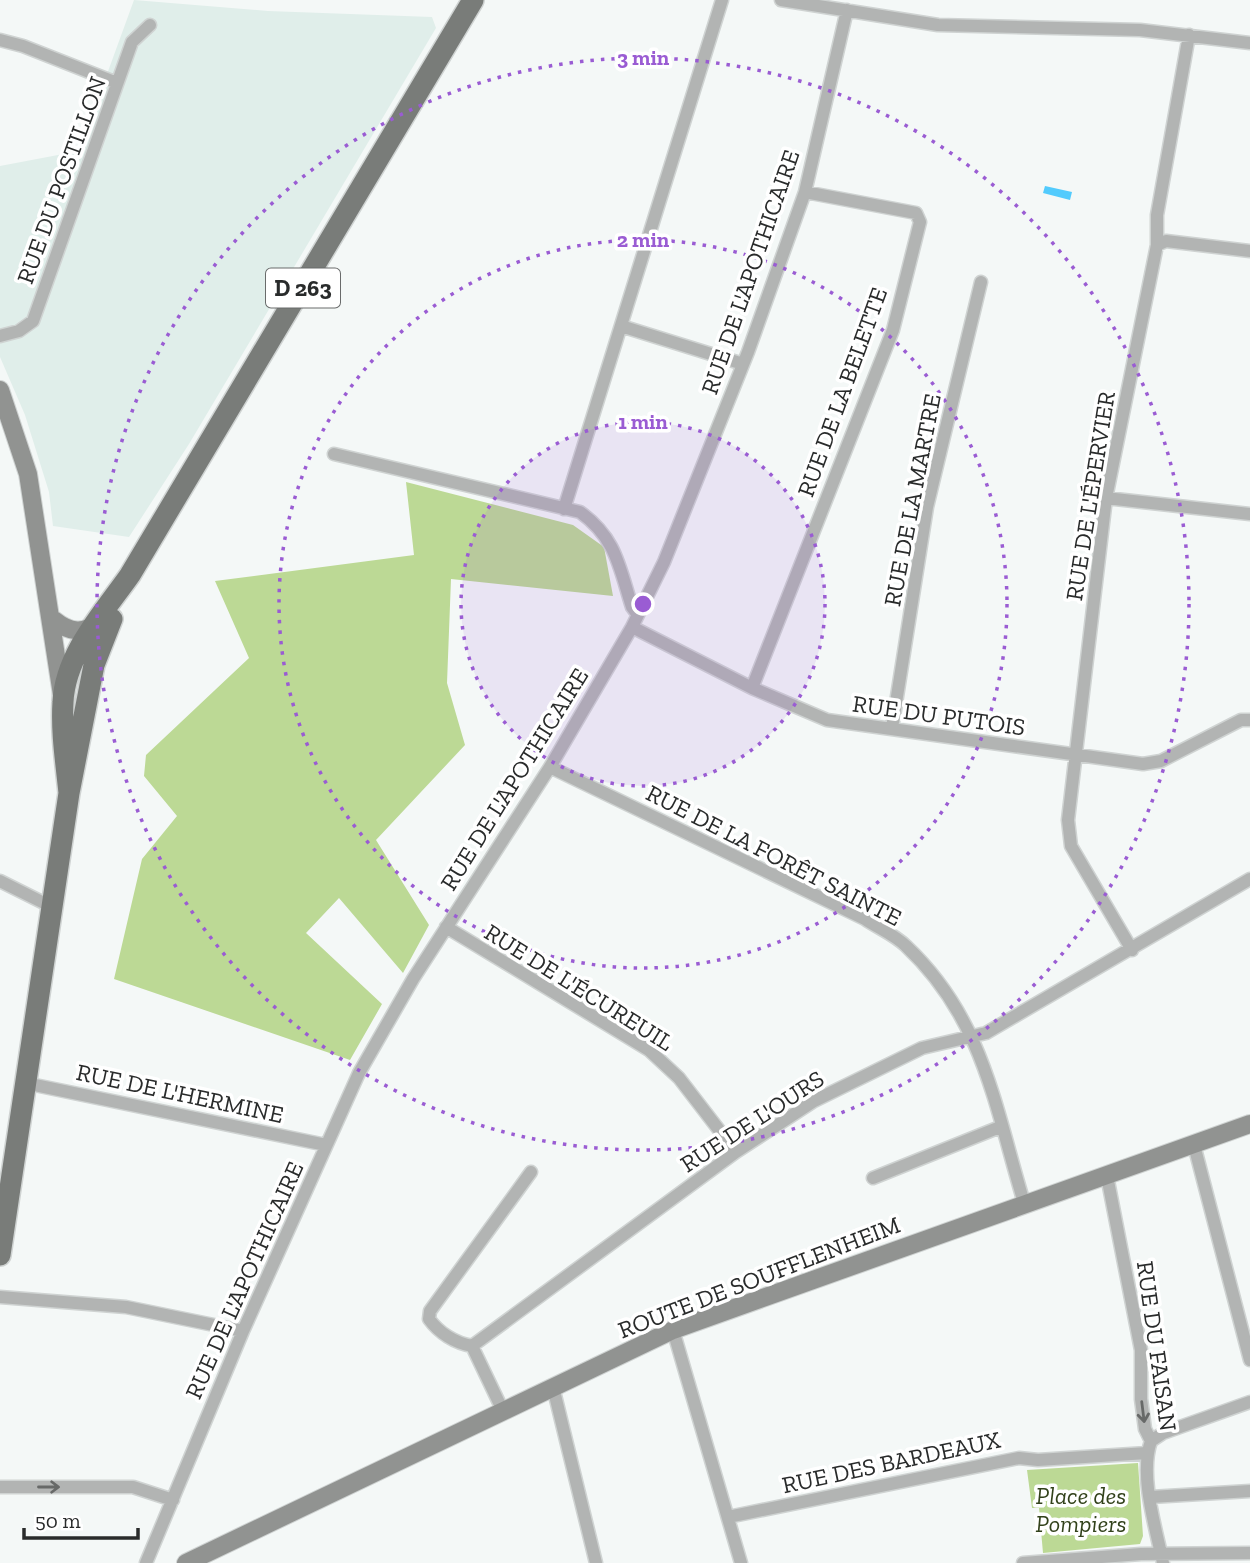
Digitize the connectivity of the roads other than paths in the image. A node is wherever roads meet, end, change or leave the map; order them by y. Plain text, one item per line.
1 (473, 0) edge
2 (722, 0) edge
3 (781, 0) edge
4 (813, 2) edge
5 (847, 10) junction
6 (150, 25) dead end
7 (1189, 36) junction
8 (0, 40) edge
9 (1250, 43) edge
10 (117, 83) junction
11 (805, 192) junction
12 (1157, 245) junction
13 (1250, 251) edge
14 (981, 282) dead end
15 (621, 326) junction
16 (0, 336) edge
17 (743, 364) junction
18 (0, 390) edge
19 (334, 454) dead end
20 (1106, 498) junction
21 (564, 509) junction
22 (1250, 514) edge
23 (131, 575) junction
24 (51, 616) junction
25 (100, 617) junction
26 (635, 621) junction
27 (53, 641) junction
28 (84, 654) junction
29 (752, 688) junction
30 (63, 702) junction
31 (1250, 720) edge
32 (892, 728) junction
33 (1075, 757) junction
34 (550, 767) junction
35 (69, 793) junction
36 (1250, 879) edge
37 (0, 881) edge
38 (52, 907) junction
39 (446, 928) junction
40 (1132, 950) junction
41 (973, 1037) junction
42 (25, 1083) junction
43 (1250, 1124) edge
44 (1000, 1127) junction
45 (326, 1145) junction
46 (1194, 1145) junction
47 (736, 1152) junction
48 (531, 1172) dead end
49 (1107, 1176) junction
50 (873, 1178) dead end
51 (1025, 1206) junction
52 (3, 1218) edge
53 (0, 1255) edge
54 (0, 1297) edge
55 (673, 1330) junction
56 (243, 1331) junction
57 (472, 1346) junction
58 (1250, 1360) edge
59 (553, 1387) junction
60 (1250, 1402) edge
61 (503, 1410) junction
62 (1149, 1447) junction
63 (0, 1487) edge
64 (1250, 1491) edge
65 (1151, 1497) junction
66 (173, 1500) junction
67 (728, 1517) junction
68 (154, 1545) junction
69 (1250, 1553) edge
70 (1162, 1559) edge
71 (146, 1563) edge
72 (160, 1563) edge
73 (186, 1563) edge
74 (597, 1563) edge
75 (741, 1563) edge
76 (1023, 1563) edge

1 - 23 main road, D 263
2 - 15 street
3 - 4 street
4 - 5 street
5 - 7 street
5 - 11 street, RUE DE L'APOTHICAIRE
6 - 10 street, RUE DU POSTILLON
7 - 9 street
7 - 12 street, RUE DE L'ÉPERVIER
8 - 10 street
10 - 16 street, RUE DU POSTILLON
11 - 17 street, RUE DE L'APOTHICAIRE
11 - 29 street, RUE DE LA BELETTE
12 - 13 street
12 - 20 street, RUE DE L'ÉPERVIER
14 - 32 street, RUE DE LA MARTRE
15 - 17 street
15 - 21 street
17 - 26 street, RUE DE L'APOTHICAIRE
18 - 24 main road
19 - 21 street
20 - 22 street
20 - 33 street, RUE DE L'ÉPERVIER
21 - 26 street
23 - 25 main road, D 263
23 - 28 main road, D 263
24 - 25 main road
24 - 27 main road
24 - 28 main road
25 - 28 main road, D 263
26 - 29 street, RUE DU PUTOIS
26 - 34 street, RUE DE L'APOTHICAIRE
27 - 28 main road
27 - 30 main road
28 - 30 main road, D 263
28 - 35 main road, D 263
29 - 32 street, RUE DU PUTOIS
30 - 35 main road, D 263
31 - 33 street, RUE DU PUTOIS
32 - 33 street, RUE DU PUTOIS
33 - 40 street, RUE DE L'ÉPERVIER
34 - 39 street, RUE DE L'APOTHICAIRE
34 - 41 street, RUE DE LA FORÊT SAINTE
35 - 38 main road, D 263
36 - 40 street, RUE DE L'OURS
37 - 38 street
38 - 42 main road, D 263
39 - 45 street, RUE DE L'APOTHICAIRE
39 - 47 street, RUE DE L'ÉCUREUIL
40 - 41 street, RUE DE L'OURS
41 - 44 street, RUE DE LA FORÊT SAINTE
41 - 47 street, RUE DE L'OURS
42 - 45 street, RUE DE L'HERMINE
42 - 52 main road, D 263
43 - 46 main road, ROUTE DE SOUFFLENHEIM
44 - 50 street
44 - 51 street, RUE DE LA FORÊT SAINTE
45 - 56 street, RUE DE L'APOTHICAIRE
46 - 49 main road, ROUTE DE SOUFFLENHEIM
46 - 58 street
47 - 57 street, RUE DE L'OURS
48 - 57 street
49 - 51 main road, ROUTE DE SOUFFLENHEIM
49 -> 62 street, RUE DU FAISAN
51 - 55 main road, ROUTE DE SOUFFLENHEIM
52 - 53 main road, D 263
54 - 56 street
55 - 59 main road, ROUTE DE SOUFFLENHEIM
55 - 67 street
56 - 66 street, RUE DE L'APOTHICAIRE
57 - 61 street
59 - 61 main road, ROUTE DE SOUFFLENHEIM
59 - 74 street
60 - 62 street
61 - 73 main road, ROUTE DE SOUFFLENHEIM
62 - 65 street, RUE DU FAISAN
62 - 67 street, RUE DES BARDEAUX
63 -> 66 street
64 - 65 street
65 - 70 street, RUE DU FAISAN
66 - 68 street, RUE DE L'APOTHICAIRE
67 - 75 street
68 - 71 street, RUE DE L'APOTHICAIRE
68 - 72 street
69 - 70 street
70 - 76 street

